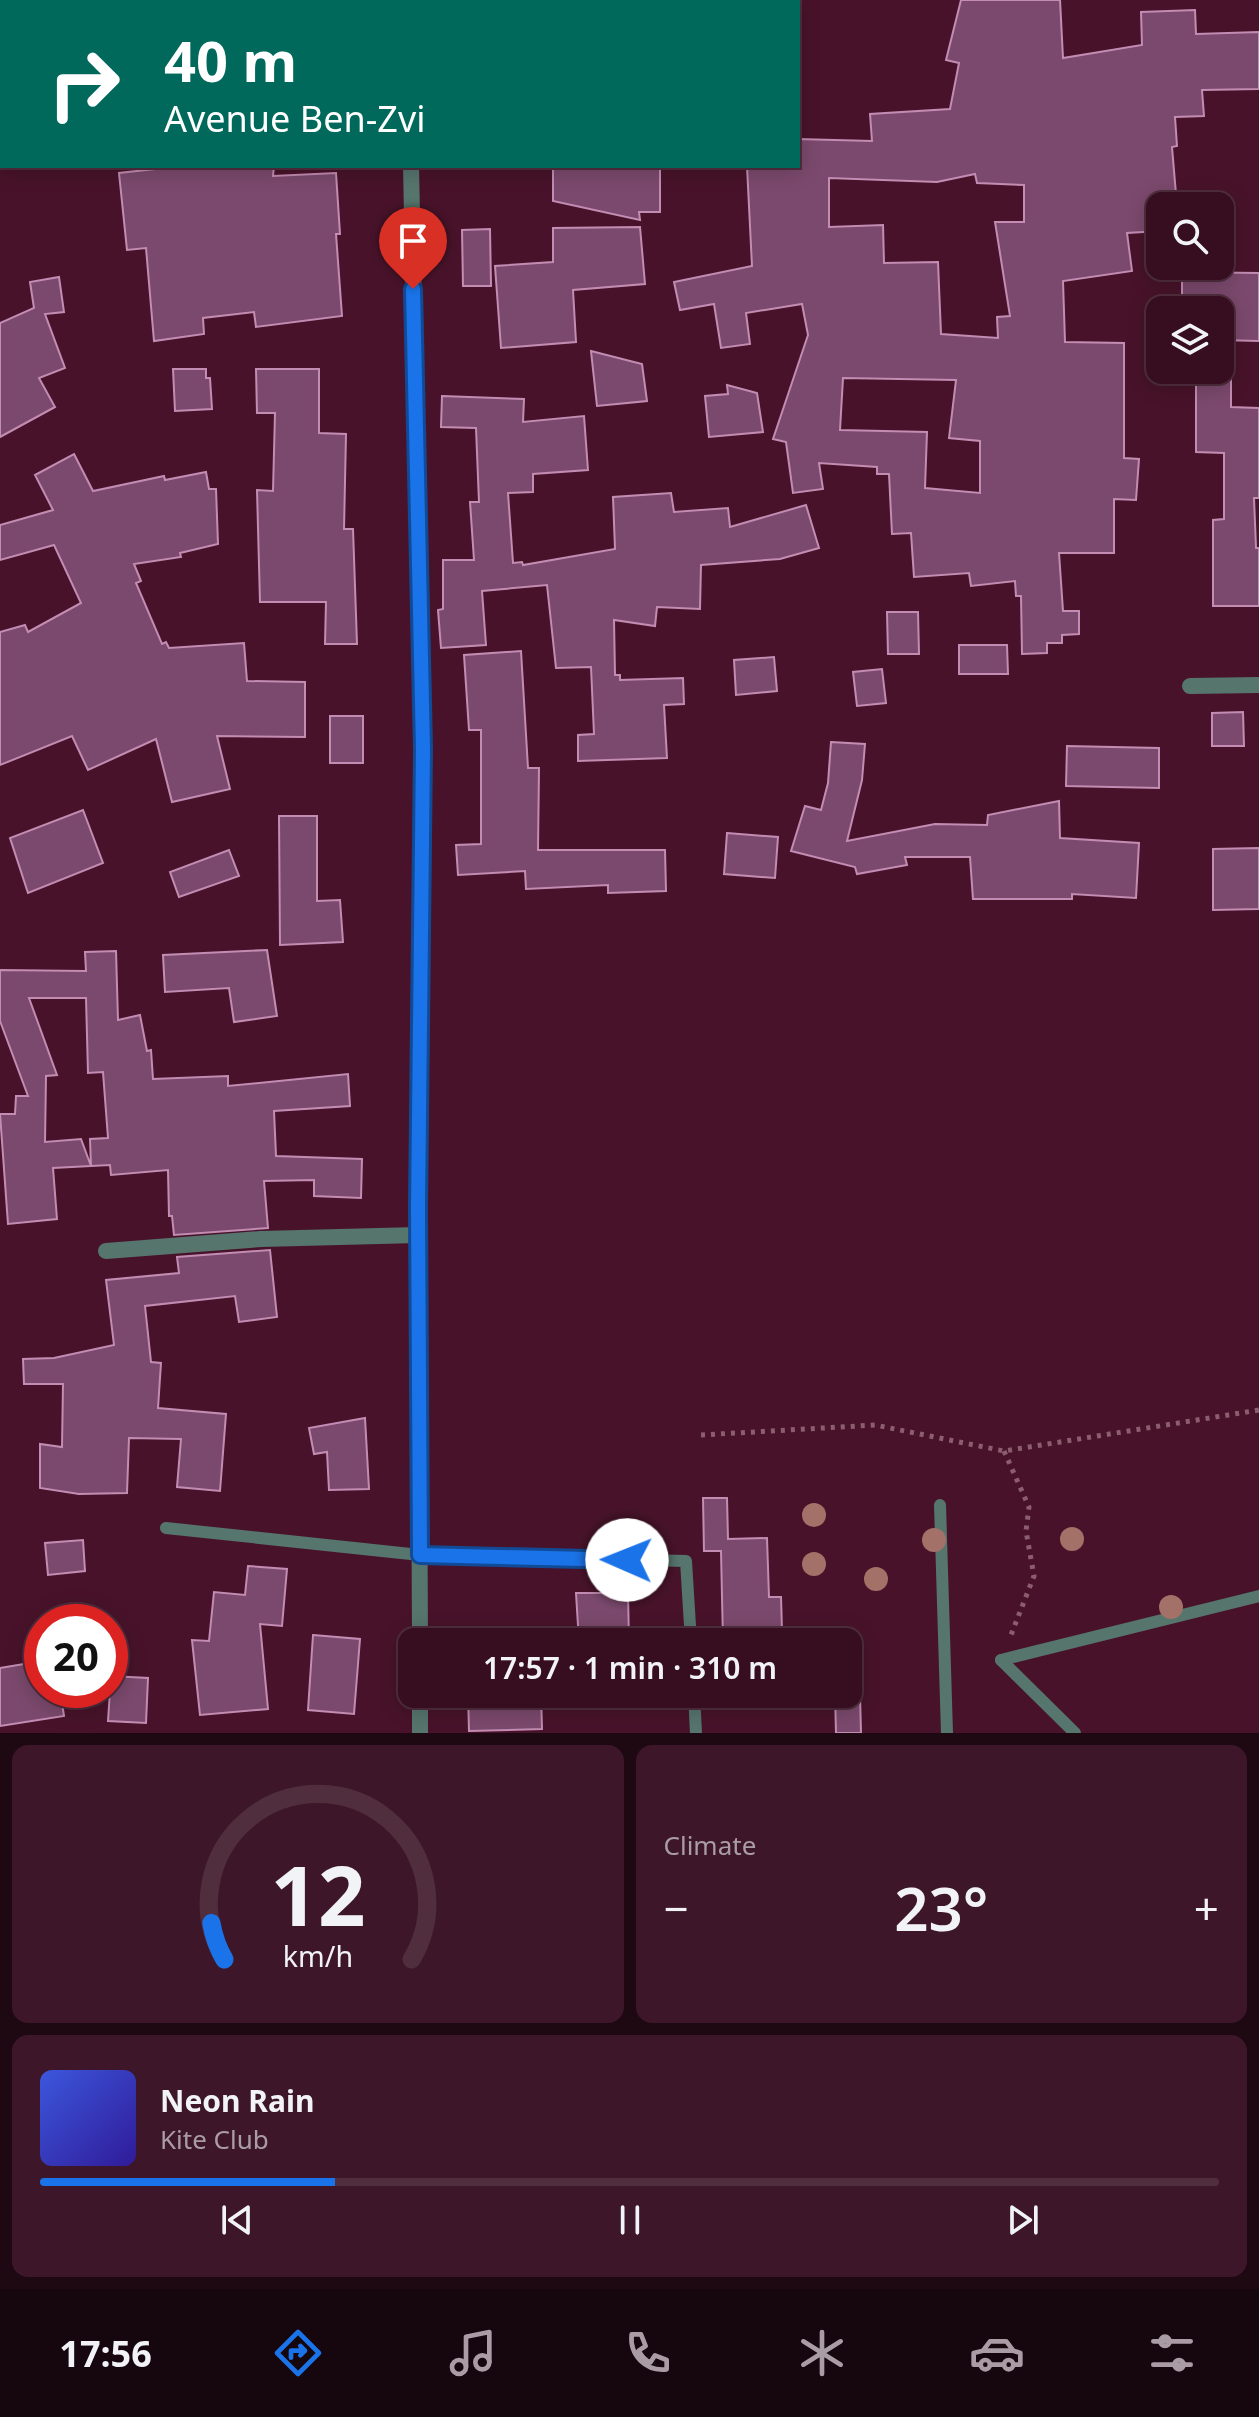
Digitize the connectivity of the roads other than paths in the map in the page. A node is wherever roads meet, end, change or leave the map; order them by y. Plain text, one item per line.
1 (411, 168) edge
2 (1259, 685) edge
3 (1190, 686) dead end
4 (418, 1235) junction
5 (106, 1251) dead end
6 (940, 1505) dead end
7 (166, 1528) dead end
8 (420, 1555) junction
9 (1259, 1596) edge
10 (420, 1628) edge
11 (690, 1628) edge
12 (420, 1708) edge
13 (695, 1708) edge
14 (420, 1733) edge
15 (696, 1733) edge
16 (947, 1733) edge
17 (1075, 1733) edge

1 - 4 street
2 - 3 street
4 - 5 street
4 - 8 street
6 - 16 lane
7 - 8 lane
8 - 10 street
8 - 11 lane
9 - 17 lane
12 - 14 street
13 - 15 lane

